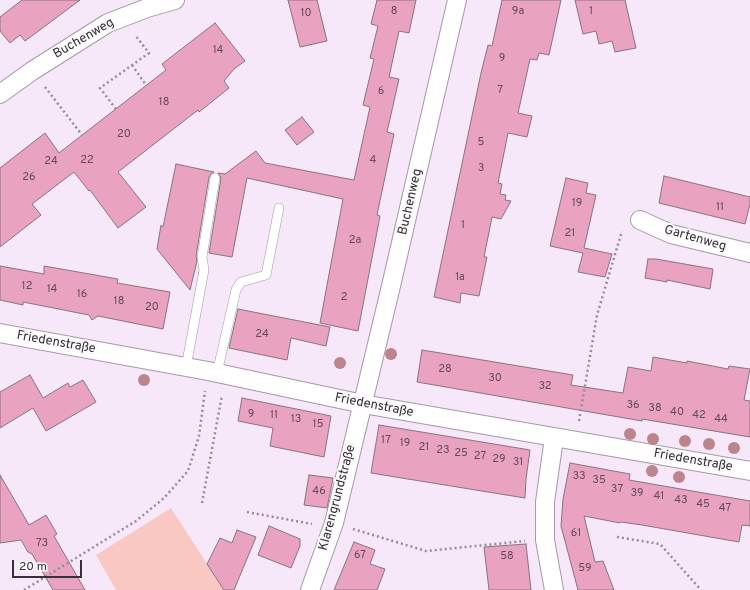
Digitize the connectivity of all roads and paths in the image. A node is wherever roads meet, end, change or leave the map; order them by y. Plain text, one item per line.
1 (175, 0) edge
2 (457, 0) edge
3 (121, 18) junction
4 (132, 65) junction
5 (32, 70) junction
6 (146, 85) dead end
7 (0, 94) edge
8 (116, 108) dead end
9 (82, 135) dead end
10 (215, 178) dead end
11 (279, 208) dead end
12 (640, 220) joint
13 (750, 253) edge
14 (0, 333) edge
15 (186, 367) junction
16 (217, 373) junction
17 (363, 404) junction
18 (554, 438) junction
19 (576, 442) junction
20 (750, 471) edge
21 (202, 503) dead end
22 (247, 512) dead end
23 (333, 526) junction
24 (617, 537) dead end
25 (545, 540) junction
26 (24, 590) edge
27 (310, 590) edge
28 (554, 590) edge
29 (701, 590) edge

1 - 3 street, Buchenweg
2 - 17 street, Buchenweg
3 - 4 path
3 - 5 street, Buchenweg
4 - 6 path
4 - 8 path
5 - 7 street, Buchenweg
5 - 9 path
10 - 15 lane
11 - 16 lane
12 - 13 street, Gartenweg
12 - 19 path
14 - 15 street, Friedenstraße
15 - 16 street, Friedenstraße
16 - 17 street, Friedenstraße
16 - 21 path
16 - 26 path
17 - 18 street, Friedenstraße
17 - 23 street, Klarengrundstraße
18 - 19 street, Friedenstraße
18 - 25 street
19 - 20 street, Friedenstraße
22 - 23 path
23 - 25 path
23 - 27 street, Klarengrundstraße
24 - 29 path
25 - 28 street

